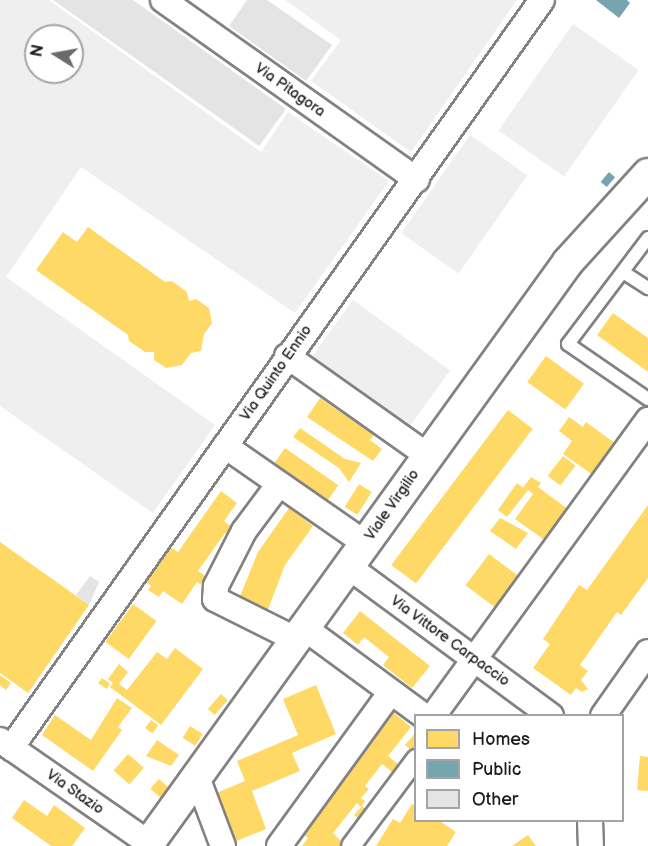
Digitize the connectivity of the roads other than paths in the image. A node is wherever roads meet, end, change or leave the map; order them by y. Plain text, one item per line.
1 (163, 0) edge
2 (542, 0) edge
3 (648, 174) edge
4 (417, 180) junction
5 (648, 238) edge
6 (623, 272) junction
7 (648, 288) edge
8 (287, 356) junction
9 (648, 399) edge
10 (648, 420) edge
11 (225, 446) junction
12 (427, 455) junction
13 (279, 484) junction
14 (357, 556) junction
15 (299, 633) junction
16 (648, 652) edge
17 (474, 659) junction
18 (391, 692) junction
19 (421, 714) edge
20 (434, 714) edge
21 (548, 714) edge
22 (604, 714) edge
23 (5, 744) edge
24 (414, 762) edge
25 (197, 777) junction
26 (590, 822) edge
27 (148, 845) edge
28 (223, 846) edge
29 (279, 846) edge
30 (351, 846) edge
31 (591, 846) edge

1 - 4 street, Via Pitagora
2 - 4 street, Via Quinto Ennio
3 - 12 street, Viale Virgilio
4 - 8 street, Via Quinto Ennio
5 - 6 lane
6 - 7 lane
6 - 9 lane
8 - 11 street, Via Quinto Ennio
8 - 12 street
10 - 17 street
11 - 13 street, Via Vittore Carpaccio
11 - 23 street, Via Quinto Ennio
12 - 14 street, Viale Virgilio
13 - 14 street, Via Vittore Carpaccio
13 - 15 street
14 - 15 street, Viale Virgilio
14 - 17 street, Via Vittore Carpaccio
15 - 18 street
15 - 25 street, Viale Virgilio
16 - 22 street
17 - 20 street
17 - 21 street, Via Vittore Carpaccio
18 - 19 street
18 - 29 street
23 - 27 street, Via Stazio
24 - 30 street
25 - 27 street, Viale Virgilio
25 - 28 street
26 - 31 street

